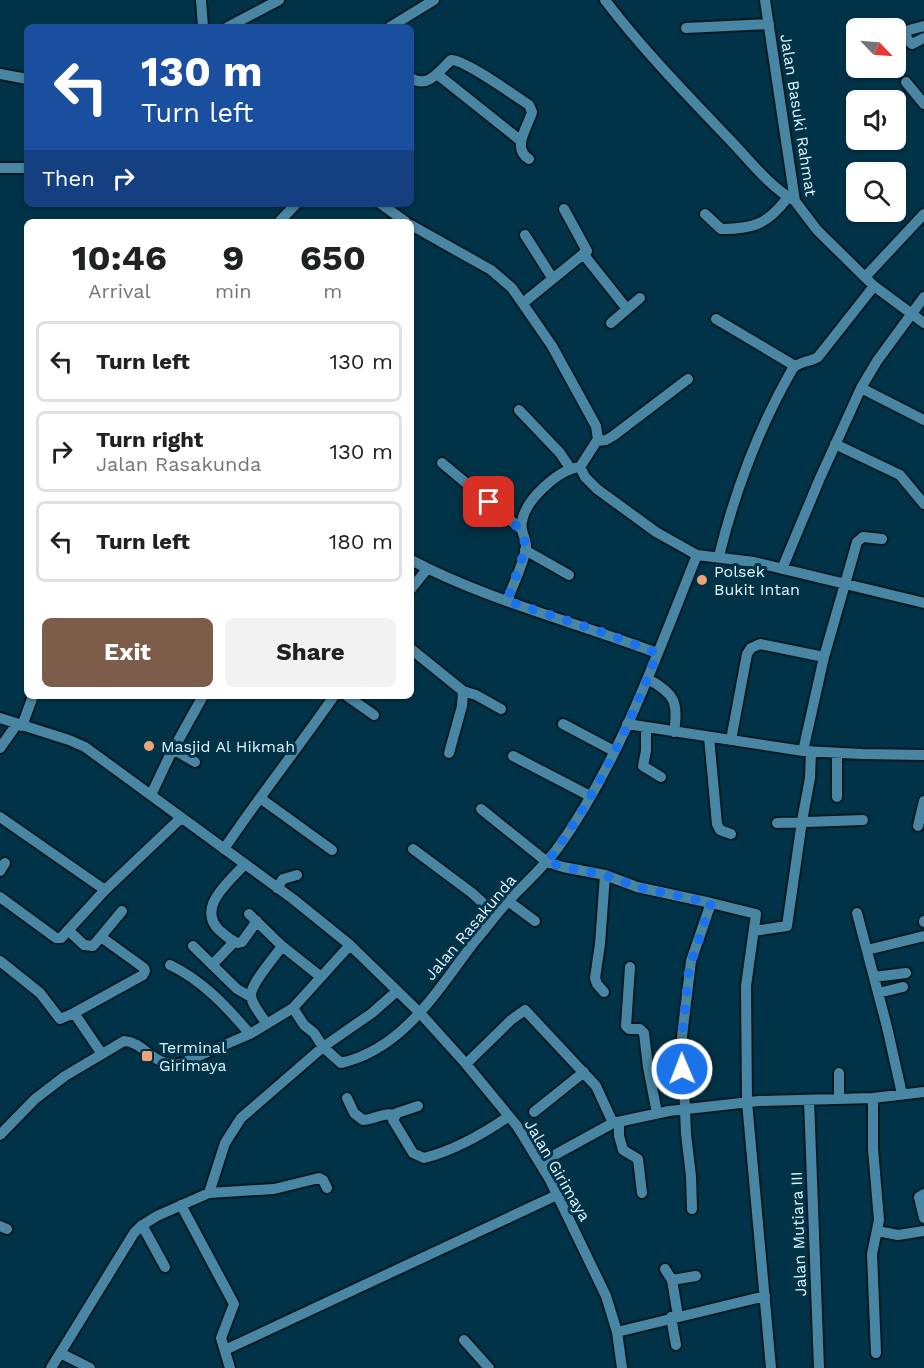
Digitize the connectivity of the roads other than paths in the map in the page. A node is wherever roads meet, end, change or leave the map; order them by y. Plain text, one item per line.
1 (201, 0) edge
2 (279, 0) edge
3 (434, 0) edge
4 (605, 0) edge
5 (765, 0) edge
6 (203, 24) edge
7 (234, 24) edge
8 (395, 24) edge
9 (769, 24) junction
10 (924, 26) edge
11 (686, 28) dead end
12 (924, 38) edge
13 (0, 74) edge
14 (437, 74) junction
15 (24, 78) edge
16 (414, 80) edge
17 (906, 82) dead end
18 (924, 104) edge
19 (521, 141) junction
20 (528, 159) dead end
21 (0, 168) edge
22 (24, 168) edge
23 (791, 199) junction
24 (293, 207) edge
25 (385, 207) edge
26 (564, 209) dead end
27 (705, 214) dead end
28 (924, 214) edge
29 (282, 219) edge
30 (402, 219) edge
31 (414, 227) edge
32 (525, 235) dead end
33 (584, 255) junction
34 (865, 277) junction
35 (553, 279) junction
36 (874, 286) junction
37 (924, 297) edge
38 (640, 298) dead end
39 (523, 303) junction
40 (627, 309) junction
41 (912, 315) junction
42 (716, 319) dead end
43 (611, 323) dead end
44 (924, 323) edge
45 (795, 366) junction
46 (688, 379) dead end
47 (861, 388) junction
48 (519, 410) dead end
49 (924, 420) edge
50 (597, 441) junction
51 (835, 444) junction
52 (442, 463) dead end
53 (575, 468) junction
54 (924, 504) edge
55 (521, 529) junction
56 (882, 539) dead end
57 (525, 550) junction
58 (697, 555) junction
59 (719, 556) junction
60 (414, 562) edge
61 (427, 569) junction
62 (782, 569) junction
63 (569, 575) dead end
64 (846, 584) junction
65 (414, 585) edge
66 (507, 601) junction
67 (924, 603) edge
68 (414, 651) edge
69 (657, 653) junction
70 (824, 657) junction
71 (648, 679) junction
72 (463, 692) junction
73 (32, 699) edge
74 (201, 699) edge
75 (332, 699) edge
76 (351, 699) edge
77 (501, 709) dead end
78 (374, 715) dead end
79 (0, 718) edge
80 (562, 724) dead end
81 (627, 724) junction
82 (20, 725) junction
83 (646, 728) junction
84 (674, 732) junction
85 (709, 737) junction
86 (731, 740) junction
87 (0, 748) edge
88 (173, 750) junction
89 (614, 751) junction
90 (807, 751) junction
91 (449, 753) dead end
92 (837, 753) junction
93 (924, 754) edge
94 (513, 756) dead end
95 (195, 762) dead end
96 (661, 777) dead end
97 (151, 795) junction
98 (590, 796) junction
99 (837, 797) dead end
100 (260, 798) junction
101 (924, 801) edge
102 (482, 809) dead end
103 (0, 817) edge
104 (181, 818) junction
105 (863, 820) dead end
106 (802, 821) junction
107 (777, 823) dead end
108 (918, 826) dead end
109 (731, 834) dead end
110 (224, 849) junction
111 (413, 849) dead end
112 (332, 850) dead end
113 (547, 862) junction
114 (245, 864) junction
115 (297, 875) dead end
116 (605, 875) junction
117 (277, 888) junction
118 (105, 890) junction
119 (0, 897) edge
120 (508, 902) junction
121 (711, 903) junction
122 (122, 911) dead end
123 (857, 913) dead end
124 (496, 915) junction
125 (535, 921) dead end
126 (68, 930) junction
127 (754, 931) junction
128 (924, 936) edge
129 (101, 937) junction
130 (234, 942) junction
131 (350, 945) junction
132 (193, 946) dead end
133 (282, 946) junction
134 (867, 950) junction
135 (0, 961) edge
136 (170, 965) dead end
137 (212, 966) junction
138 (630, 967) dead end
139 (906, 973) dead end
140 (321, 977) junction
141 (874, 977) junction
142 (903, 987) dead end
143 (397, 991) junction
144 (603, 992) dead end
145 (878, 993) junction
146 (251, 997) junction
147 (293, 1008) junction
148 (420, 1013) junction
149 (74, 1014) junction
150 (267, 1024) junction
151 (250, 1034) junction
152 (323, 1047) junction
153 (102, 1054) junction
154 (466, 1064) junction
155 (584, 1072) junction
156 (839, 1073) dead end
157 (924, 1092) edge
158 (902, 1094) junction
159 (347, 1098) dead end
160 (873, 1098) junction
161 (840, 1099) junction
162 (809, 1100) junction
163 (747, 1102) junction
164 (418, 1106) dead end
165 (685, 1108) junction
166 (534, 1112) dead end
167 (657, 1113) junction
168 (394, 1115) junction
169 (509, 1116) junction
170 (616, 1122) junction
171 (0, 1135) edge
172 (540, 1163) junction
173 (327, 1188) dead end
174 (209, 1193) junction
175 (642, 1193) dead end
176 (924, 1194) edge
177 (558, 1195) junction
178 (181, 1204) junction
179 (692, 1209) dead end
180 (924, 1218) edge
181 (142, 1225) junction
182 (877, 1231) junction
183 (924, 1231) edge
184 (165, 1267) dead end
185 (665, 1269) dead end
186 (696, 1276) dead end
187 (672, 1280) junction
188 (765, 1296) junction
189 (674, 1316) junction
190 (617, 1332) junction
191 (464, 1340) dead end
192 (676, 1345) dead end
193 (225, 1350) junction
194 (60, 1353) junction
195 (876, 1353) dead end
196 (51, 1368) edge
197 (90, 1368) edge
198 (230, 1368) edge
199 (489, 1368) edge
200 (622, 1368) edge
201 (771, 1368) edge
202 (819, 1368) edge

1 - 6 street
2 - 7 street
3 - 8 street
4 - 23 street
5 - 9 street, Jalan Basuki Rahmat
9 - 11 street
9 - 23 street, Jalan Basuki Rahmat
10 - 12 street
13 - 15 street
14 - 16 street
14 - 19 street
14 - 19 street
17 - 18 street
19 - 20 street
21 - 22 street
23 - 27 street
23 - 34 street, Jalan Basuki Rahmat
24 - 29 street
25 - 30 street
26 - 33 street
28 - 34 street
31 - 39 street
32 - 35 street
33 - 35 street
33 - 40 street
34 - 36 street, Jalan Basuki Rahmat
35 - 39 street
36 - 41 street, Jalan Basuki Rahmat
36 - 45 street
37 - 41 street
38 - 40 street
39 - 50 street
40 - 43 street
41 - 44 street, Jalan Basuki Rahmat
41 - 47 street
42 - 45 street
45 - 59 street
46 - 50 street
47 - 49 street
47 - 51 street
48 - 53 street
50 - 53 street
51 - 54 street
51 - 62 street
52 - 55 street
53 - 55 street
53 - 58 street
55 - 57 street
56 - 64 street
57 - 63 street
57 - 66 street
58 - 59 street
58 - 69 street, Jalan Rasakunda
59 - 62 street
60 - 61 street
61 - 65 street
61 - 66 street
62 - 64 street
64 - 67 street
64 - 70 street
66 - 69 street
68 - 72 street
69 - 71 street, Jalan Rasakunda
70 - 86 street
70 - 90 street
71 - 81 street, Jalan Rasakunda
71 - 84 street
72 - 77 street
72 - 91 street
73 - 82 street
74 - 88 street
75 - 100 street
76 - 78 street
79 - 82 street, Jalan Girimaya
80 - 89 street
81 - 83 street
81 - 89 street, Jalan Rasakunda
82 - 87 street
82 - 97 street, Jalan Girimaya
83 - 84 street
83 - 96 street
84 - 85 street
85 - 86 street
85 - 109 street
86 - 90 street
88 - 95 street
88 - 97 street
89 - 98 street, Jalan Rasakunda
90 - 92 street
90 - 106 street
92 - 93 street
92 - 99 street
94 - 98 street
97 - 104 street, Jalan Girimaya
98 - 113 street, Jalan Rasakunda
100 - 110 street
100 - 112 street
101 - 108 street
102 - 113 street
103 - 118 street
104 - 110 street, Jalan Girimaya
104 - 118 street
105 - 106 street
106 - 107 street
106 - 127 street
110 - 114 street, Jalan Girimaya
111 - 124 street
113 - 116 street
113 - 120 street, Jalan Rasakunda
114 - 117 street, Jalan Girimaya
114 - 130 street
115 - 117 street
116 - 121 street
116 - 144 street
117 - 131 street, Jalan Girimaya
118 - 126 street
119 - 126 street
120 - 124 street, Jalan Rasakunda
120 - 125 street
121 - 127 street
121 - 165 street
122 - 129 street
123 - 134 street
124 - 148 street, Jalan Rasakunda
126 - 129 street
127 - 163 street
128 - 134 street
129 - 149 street
130 - 133 street
130 - 137 street
131 - 140 street
131 - 143 street, Jalan Girimaya
132 - 137 street
133 - 140 street
133 - 146 street
134 - 141 street
135 - 149 street
136 - 151 street
137 - 146 street
138 - 167 street
139 - 141 street
140 - 147 street
141 - 145 street
142 - 145 street
143 - 148 street, Jalan Girimaya
143 - 152 street
145 - 158 street
146 - 150 street
147 - 150 street
147 - 152 street
148 - 152 street, Jalan Rasakunda
148 - 154 street, Jalan Girimaya
149 - 153 street
150 - 151 street
151 - 153 street
152 - 174 street
153 - 171 street
154 - 155 street
154 - 169 street, Jalan Girimaya
155 - 166 street
155 - 170 street
156 - 161 street
157 - 158 street
158 - 160 street
159 - 168 street
160 - 161 street
160 - 182 street
161 - 162 street
162 - 163 street
162 - 202 street, Jalan Mutiara III
163 - 165 street
163 - 188 street
164 - 168 street
165 - 167 street
165 - 179 street
167 - 170 street
168 - 169 street
169 - 172 street, Jalan Girimaya
170 - 172 street
170 - 175 street
172 - 177 street, Jalan Girimaya
173 - 174 street
174 - 178 street
176 - 180 street
177 - 190 street, Jalan Girimaya
177 - 193 street
178 - 181 street
178 - 193 street
181 - 184 street
181 - 194 street
182 - 183 street
182 - 195 street
185 - 187 street
186 - 187 street
187 - 189 street
188 - 189 street
188 - 201 street
189 - 190 street
189 - 192 street
190 - 200 street, Jalan Girimaya
191 - 199 street
193 - 198 street
194 - 196 street
194 - 197 street

